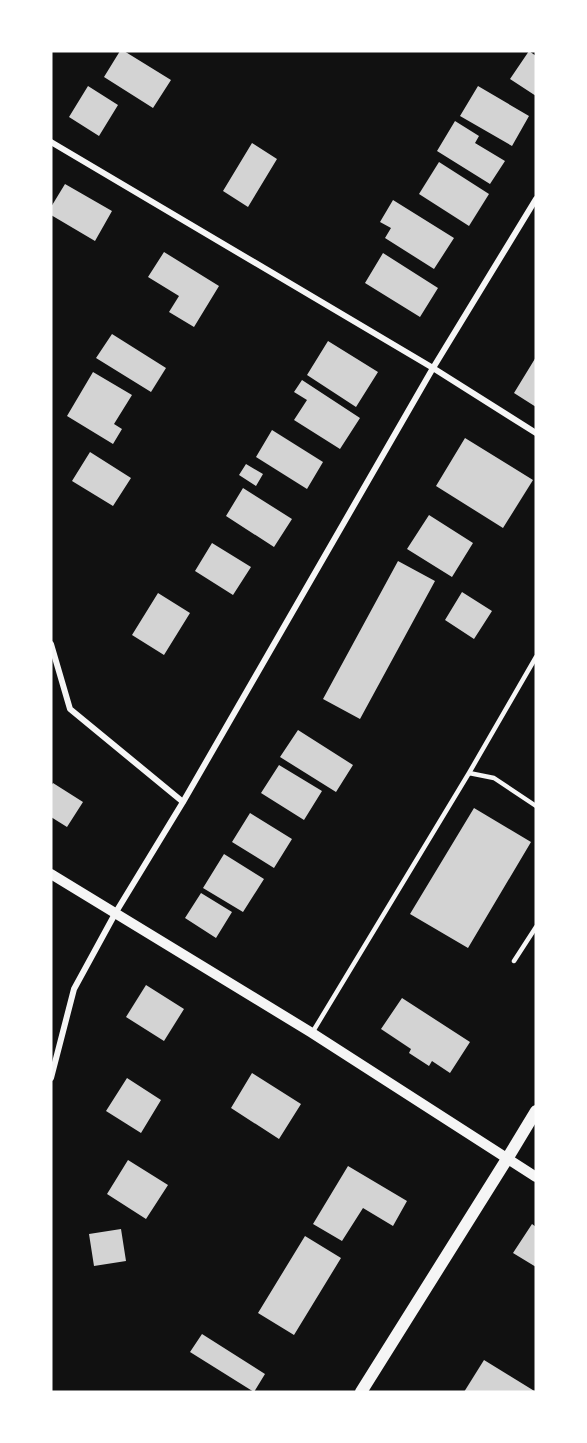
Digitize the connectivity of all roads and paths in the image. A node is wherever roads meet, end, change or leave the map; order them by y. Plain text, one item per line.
1 (51, 141) edge
2 (536, 199) edge
3 (433, 368) junction
4 (536, 433) edge
5 (51, 644) edge
6 (536, 657) edge
7 (469, 773) junction
8 (183, 802) junction
9 (536, 806) edge
10 (51, 874) edge
11 (116, 912) junction
12 (536, 927) edge
13 (514, 961) dead end
14 (312, 1033) junction
15 (51, 1078) edge
16 (536, 1111) edge
17 (507, 1159) junction
18 (536, 1177) edge
19 (361, 1392) edge

1 - 3 street
2 - 3 street
3 - 4 street
3 - 8 street
5 - 8 street
6 - 7 lane
7 - 9 lane
7 - 14 lane
8 - 11 street
10 - 11 street
11 - 14 street
11 - 15 street
12 - 13 lane
14 - 17 street
16 - 17 main road
17 - 18 street
17 - 19 main road

